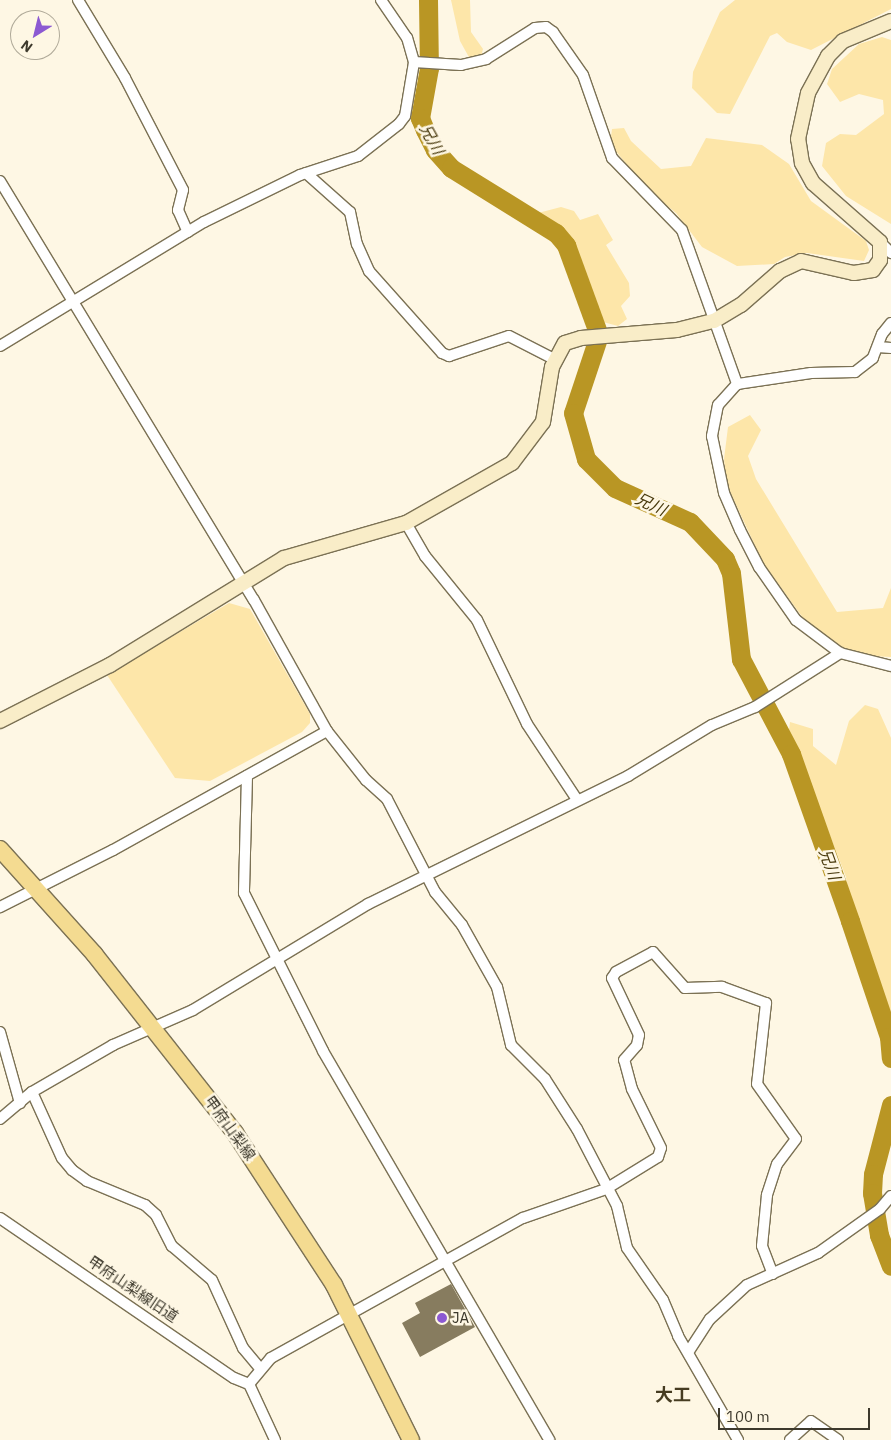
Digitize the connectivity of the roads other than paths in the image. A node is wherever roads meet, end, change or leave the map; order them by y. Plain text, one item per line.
1 (78, 0) edge
2 (381, 0) edge
3 (891, 21) edge
4 (418, 63) junction
5 (306, 173) junction
6 (0, 181) edge
7 (188, 232) junction
8 (880, 242) junction
9 (891, 252) edge
10 (73, 302) junction
11 (714, 322) junction
12 (891, 323) edge
13 (0, 346) edge
14 (878, 347) junction
15 (891, 348) edge
16 (554, 359) junction
17 (737, 384) junction
18 (406, 523) junction
19 (241, 584) junction
20 (840, 653) junction
21 (891, 666) edge
22 (0, 721) edge
23 (327, 731) junction
24 (247, 776) junction
25 (576, 798) junction
26 (0, 849) edge
27 (425, 875) junction
28 (37, 890) junction
29 (0, 907) edge
30 (277, 959) junction
31 (152, 1027) junction
32 (0, 1032) edge
33 (32, 1092) junction
34 (20, 1103) junction
35 (0, 1119) edge
36 (606, 1189) junction
37 (891, 1196) edge
38 (0, 1218) edge
39 (444, 1260) junction
40 (773, 1274) junction
41 (347, 1314) junction
42 (690, 1351) junction
43 (260, 1368) junction
44 (249, 1384) junction
45 (275, 1440) edge
46 (411, 1440) edge
47 (549, 1440) edge
48 (738, 1440) edge
49 (790, 1440) edge
50 (838, 1440) edge

1 - 7 street
2 - 4 street
3 - 8 street
4 - 5 street
4 - 11 street
5 - 7 street
5 - 16 street
6 - 10 street
7 - 10 street
8 - 9 street
8 - 11 street
10 - 13 street
10 - 19 street
11 - 16 street
11 - 17 street
12 - 14 street
14 - 15 street
14 - 17 street
16 - 18 street
17 - 20 street
18 - 19 street
18 - 25 street
19 - 22 street
19 - 23 street
20 - 21 street
20 - 25 street
23 - 24 street
23 - 27 street
24 - 28 street
24 - 30 street
25 - 27 street
26 - 28 main road, 甲府山梨線
27 - 30 street
27 - 36 street
28 - 29 street
28 - 31 main road, 甲府山梨線
30 - 31 street
30 - 39 street
31 - 33 street
31 - 41 main road, 甲府山梨線
32 - 34 street
33 - 34 street
33 - 43 street
34 - 35 street
36 - 39 street
36 - 40 street
36 - 42 street
37 - 40 street
38 - 44 street, 甲府山梨線旧道
39 - 41 street
39 - 47 street
40 - 42 street
41 - 43 street
41 - 46 main road, 甲府山梨線
42 - 48 street
43 - 44 street
44 - 45 street
49 - 50 street

